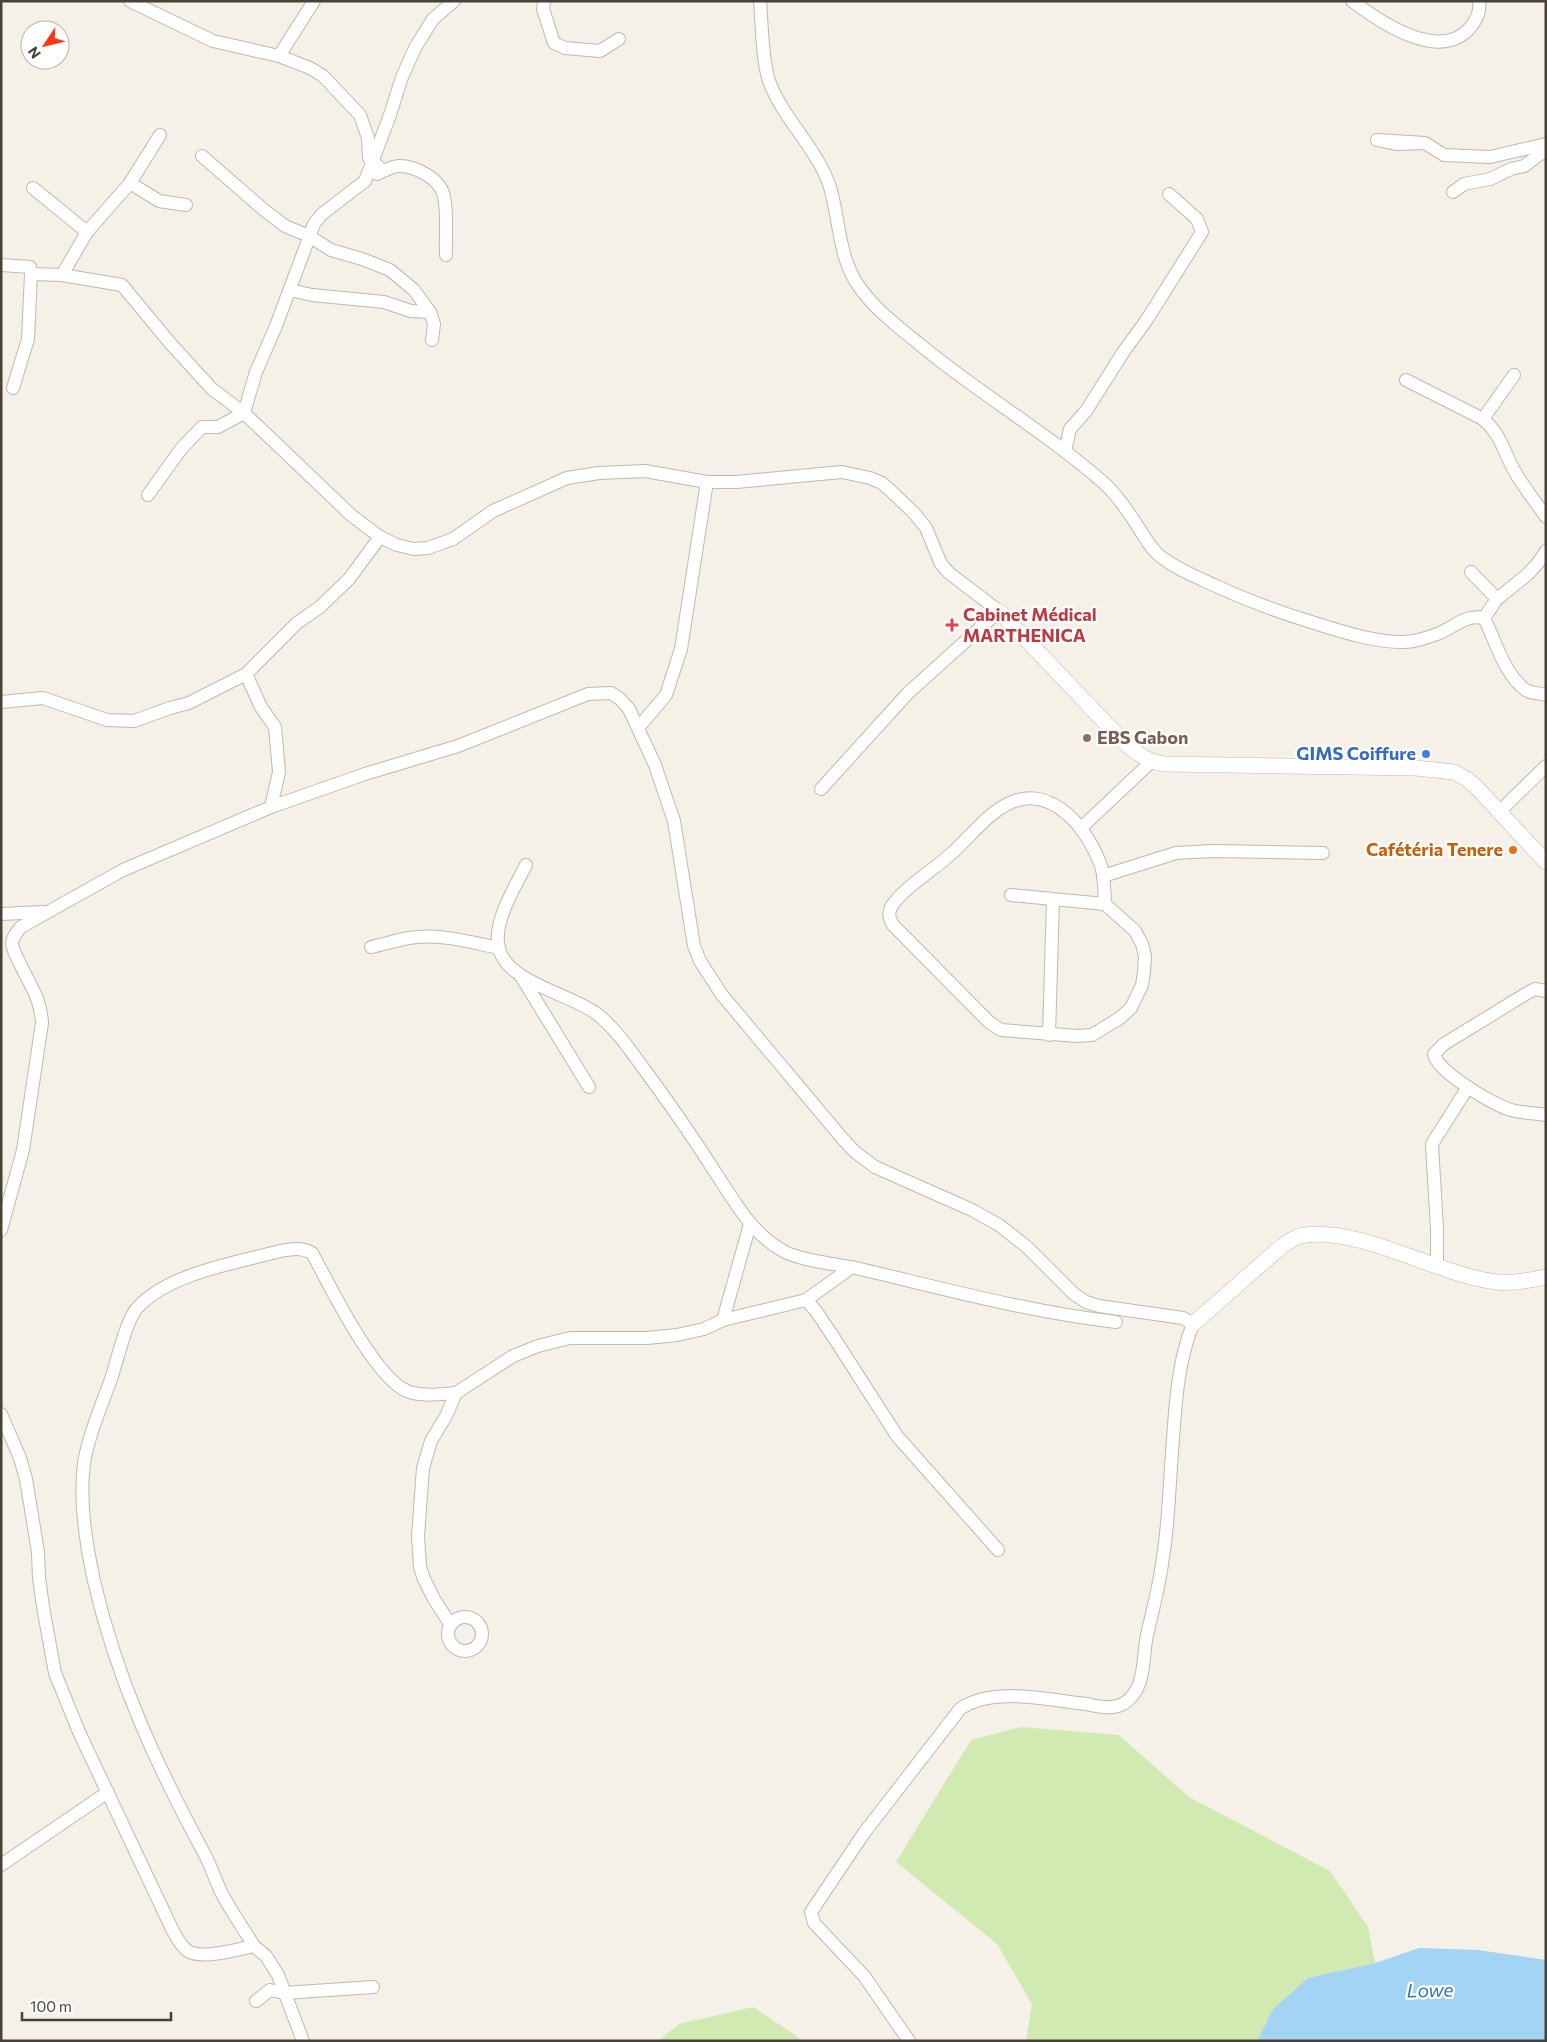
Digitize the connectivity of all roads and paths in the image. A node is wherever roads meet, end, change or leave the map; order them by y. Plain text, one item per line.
1 (130, 1) edge
2 (155, 1) edge
3 (314, 1) edge
4 (454, 1) edge
5 (544, 1) edge
6 (760, 1) edge
7 (1352, 1) edge
8 (1480, 1) edge
9 (157, 16) junction
10 (619, 39) dead end
11 (279, 56) junction
12 (160, 135) dead end
13 (1425, 144) dead end
14 (1546, 144) edge
15 (1546, 148) edge
16 (202, 156) dead end
17 (372, 162) junction
18 (383, 171) junction
19 (365, 180) junction
20 (130, 183) junction
21 (33, 188) dead end
22 (1453, 192) dead end
23 (1169, 194) dead end
24 (186, 205) dead end
25 (87, 232) junction
26 (309, 236) junction
27 (446, 255) dead end
28 (1, 265) edge
29 (32, 274) junction
30 (62, 275) junction
31 (290, 290) junction
32 (430, 312) junction
33 (432, 340) dead end
34 (1514, 375) dead end
35 (1406, 380) dead end
36 (13, 388) dead end
37 (244, 413) junction
38 (1483, 419) junction
39 (1065, 451) junction
40 (707, 482) junction
41 (148, 496) dead end
42 (1546, 517) edge
43 (380, 537) junction
44 (1546, 550) edge
45 (1471, 572) dead end
46 (1497, 599) junction
47 (1000, 611) junction
48 (1484, 618) junction
49 (246, 674) junction
50 (1546, 695) edge
51 (1, 702) edge
52 (638, 728) junction
53 (1151, 762) junction
54 (1546, 766) edge
55 (821, 789) dead end
56 (271, 807) junction
57 (1499, 812) junction
58 (1080, 828) junction
59 (1323, 853) dead end
60 (1546, 862) edge
61 (526, 865) dead end
62 (1103, 876) junction
63 (1011, 896) dead end
64 (1054, 900) junction
65 (1105, 904) junction
66 (46, 912) junction
67 (1, 914) edge
68 (371, 947) dead end
69 (499, 948) junction
70 (521, 976) junction
71 (1546, 991) edge
72 (1049, 1035) junction
73 (588, 1087) dead end
74 (1468, 1087) junction
75 (1546, 1115) edge
76 (750, 1224) junction
77 (1, 1230) edge
78 (1437, 1265) junction
79 (852, 1267) junction
80 (1546, 1277) edge
81 (806, 1300) junction
82 (723, 1320) junction
83 (1116, 1322) dead end
84 (1193, 1324) junction
85 (456, 1393) junction
86 (1, 1414) edge
87 (998, 1550) dead end
88 (450, 1624) dead end
89 (108, 1792) junction
90 (1, 1865) edge
91 (254, 1946) junction
92 (373, 1987) dead end
93 (284, 1993) junction
94 (256, 2001) dead end
95 (303, 2041) edge
96 (909, 2041) edge

1 - 9 street
2 - 9 street
3 - 11 street
4 - 17 street
5 - 10 street
6 - 39 street
7 - 8 street
9 - 11 street
11 - 17 street
12 - 20 street
13 - 14 street
15 - 22 street
16 - 26 street
17 - 18 street
17 - 19 street
18 - 19 street
18 - 27 street
19 - 26 street
20 - 24 street
20 - 25 street
21 - 25 street
23 - 39 street
25 - 30 street
26 - 31 street
26 - 32 street
28 - 29 street
29 - 30 street
29 - 36 street
30 - 37 street
31 - 32 street
31 - 37 street
32 - 33 street
34 - 38 street
35 - 38 street
37 - 41 street
37 - 43 street
38 - 42 street
39 - 48 street
40 - 43 street
40 - 47 street
40 - 52 street
43 - 49 street
44 - 46 street
45 - 46 street
46 - 48 street
47 - 53 street
47 - 55 street
48 - 50 street
49 - 51 street
49 - 56 street
52 - 56 street
52 - 84 street
53 - 57 street
53 - 58 street
54 - 57 street
56 - 66 street
57 - 60 street
58 - 62 street
58 - 72 street
59 - 62 street
61 - 69 street
62 - 65 street
63 - 64 street
64 - 65 street
64 - 72 street
65 - 72 street
66 - 67 street
66 - 77 street
68 - 69 street
69 - 70 street
70 - 73 street
70 - 76 street
71 - 74 street
74 - 75 street
74 - 78 street
76 - 79 street
76 - 82 street
78 - 80 street
78 - 84 street
79 - 81 street
79 - 83 street
81 - 82 street
81 - 87 street
82 - 85 street
84 - 96 street
85 - 88 street
85 - 91 street
86 - 89 street
89 - 90 street
89 - 91 street
91 - 93 street
92 - 93 street
93 - 94 street
93 - 95 street

